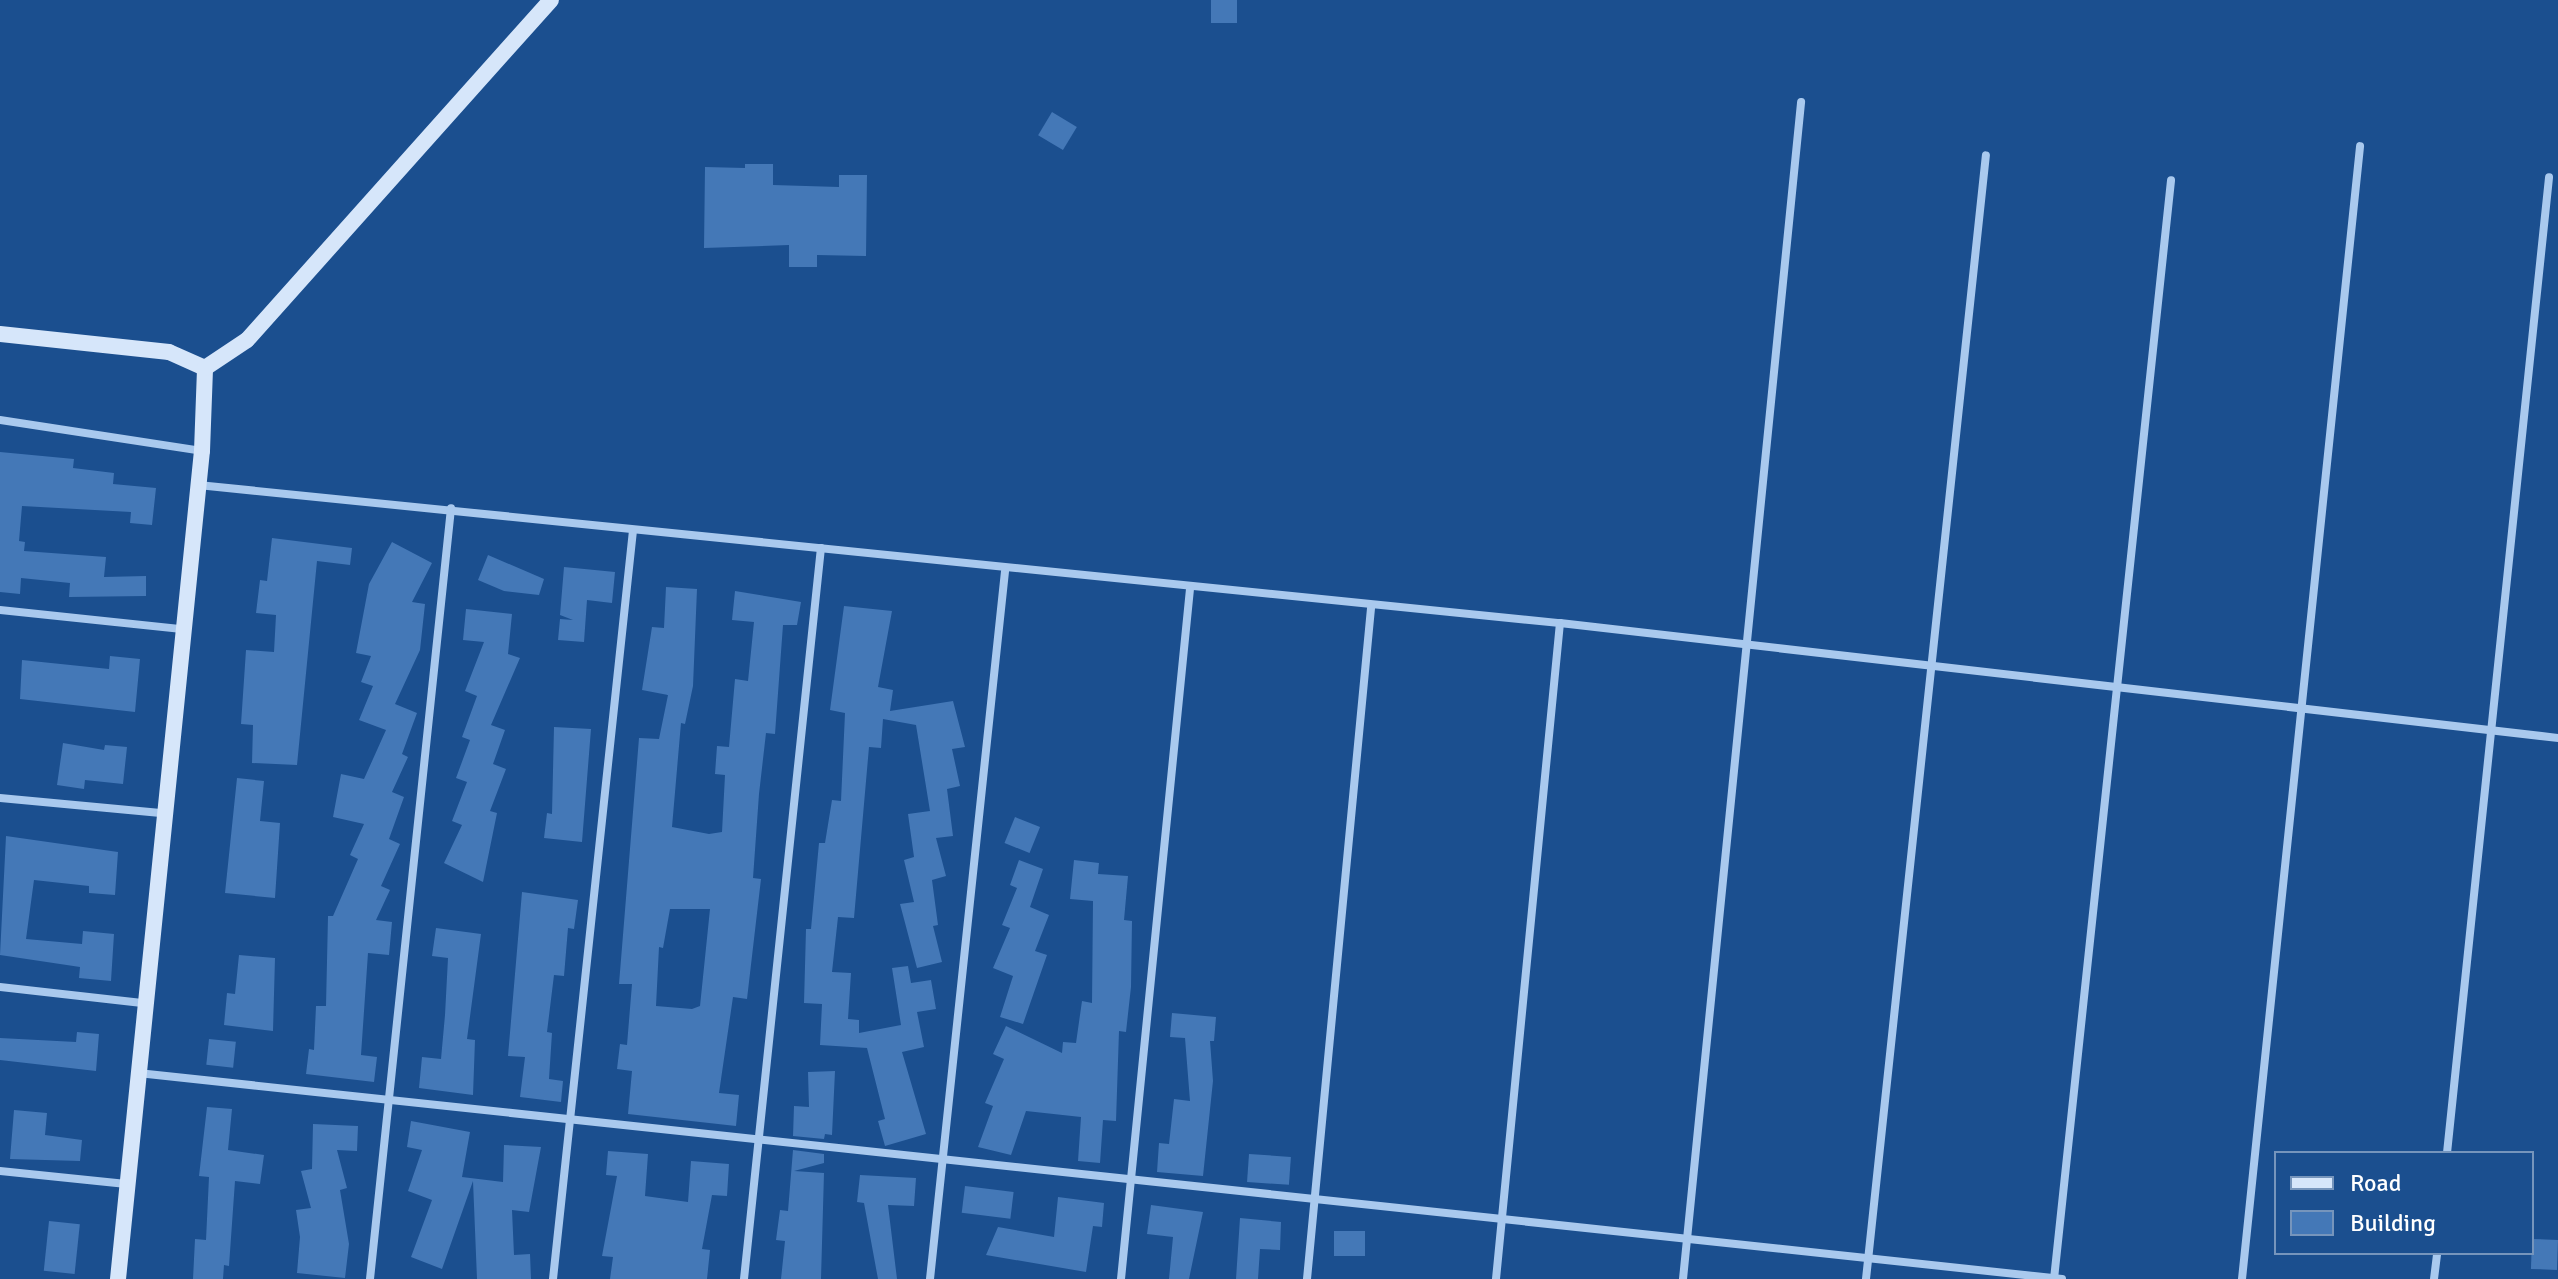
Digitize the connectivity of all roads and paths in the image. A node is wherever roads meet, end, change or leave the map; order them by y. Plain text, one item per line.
1 (551, 0) edge
2 (1801, 102) dead end
3 (2360, 146) dead end
4 (1986, 155) dead end
5 (2549, 177) dead end
6 (2171, 180) dead end
7 (0, 334) edge
8 (205, 368) junction
9 (0, 420) edge
10 (202, 451) junction
11 (198, 485) junction
12 (451, 508) junction
13 (633, 530) junction
14 (821, 548) junction
15 (1005, 571) junction
16 (1190, 589) junction
17 (1371, 608) junction
18 (0, 610) edge
19 (1560, 623) junction
20 (182, 629) junction
21 (1745, 645) junction
22 (1934, 666) junction
23 (2118, 687) junction
24 (2305, 707) junction
25 (2490, 729) junction
26 (2558, 738) edge
27 (0, 798) edge
28 (163, 813) junction
29 (0, 987) edge
30 (142, 1003) junction
31 (137, 1073) junction
32 (390, 1096) junction
33 (570, 1118) junction
34 (761, 1140) junction
35 (2447, 1151) edge
36 (943, 1158) junction
37 (0, 1171) edge
38 (1133, 1179) junction
39 (126, 1184) junction
40 (1316, 1196) junction
41 (1502, 1218) junction
42 (1687, 1237) junction
43 (2437, 1255) edge
44 (1869, 1256) junction
45 (118, 1279) edge
46 (370, 1279) edge
47 (553, 1279) edge
48 (744, 1279) edge
49 (930, 1279) edge
50 (1121, 1279) edge
51 (1307, 1279) edge
52 (1496, 1279) edge
53 (1683, 1279) edge
54 (1866, 1279) edge
55 (2054, 1279) edge
56 (2062, 1279) edge
57 (2242, 1279) edge
58 (2434, 1279) edge

1 - 8 street
2 - 21 street
3 - 24 street
4 - 22 street
5 - 25 street
6 - 23 street
7 - 8 street
8 - 10 street
9 - 10 street
10 - 11 street
11 - 12 street
11 - 20 street
12 - 13 street
12 - 32 street
13 - 14 street
13 - 33 street
14 - 15 street
14 - 34 street
15 - 16 street
15 - 36 street
16 - 17 street
16 - 38 street
17 - 19 street
17 - 40 street
18 - 20 street
19 - 21 street
19 - 41 street
20 - 28 street
21 - 22 street
21 - 42 street
22 - 23 street
22 - 44 street
23 - 24 street
23 - 55 street
24 - 25 street
24 - 57 street
25 - 26 street
25 - 35 street
27 - 28 street
28 - 30 street
29 - 30 street
30 - 31 street
31 - 32 street
31 - 39 street
32 - 33 street
32 - 46 street
33 - 34 street
33 - 47 street
34 - 36 street
34 - 48 street
36 - 38 street
36 - 49 street
37 - 39 street
38 - 40 street
38 - 50 street
39 - 45 street
40 - 41 street
40 - 51 street
41 - 42 street
41 - 52 street
42 - 44 street
42 - 53 street
43 - 58 street
44 - 54 street
44 - 55 street
55 - 56 street

